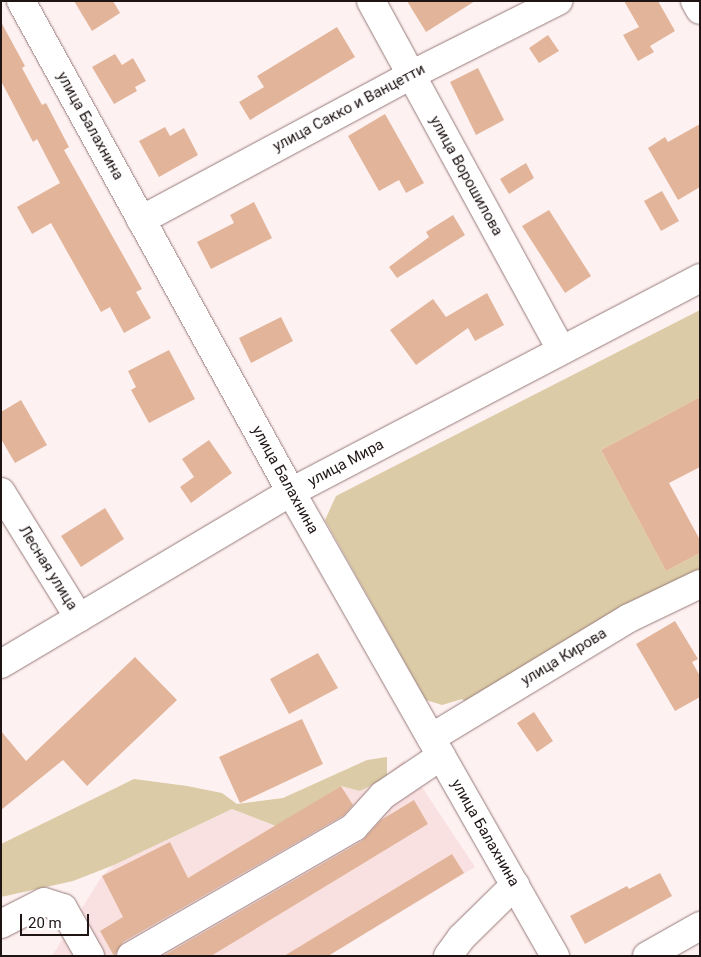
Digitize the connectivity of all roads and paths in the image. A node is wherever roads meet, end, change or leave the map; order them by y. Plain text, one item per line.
1 (21, 1) edge
2 (371, 1) edge
3 (558, 1) edge
4 (695, 1) edge
5 (700, 10) edge
6 (411, 74) junction
7 (142, 220) junction
8 (700, 278) edge
9 (561, 350) junction
10 (1, 492) edge
11 (291, 492) junction
12 (698, 589) edge
13 (79, 618) junction
14 (1, 664) edge
15 (436, 747) junction
16 (515, 885) junction
17 (1, 924) edge
18 (700, 926) edge
19 (90, 956) edge
20 (131, 956) edge
21 (448, 956) edge
22 (556, 956) edge
23 (647, 956) edge

1 - 7 street, улица Балахнина
2 - 6 street, улица Ворошилова
3 - 6 street, улица Сакко и Ванцетти
4 - 5 street
6 - 7 street, улица Сакко и Ванцетти
6 - 9 street, улица Ворошилова
7 - 11 street, улица Балахнина
8 - 9 street, улица Мира
9 - 11 street, улица Мира
10 - 13 street, Лесная улица
11 - 13 street, улица Мира
11 - 15 street, улица Балахнина
12 - 15 street, улица Кирова
13 - 14 street, улица Мира
15 - 16 street, улица Балахнина
15 - 20 street, улица Кирова
16 - 21 street
16 - 22 street, улица Балахнина
17 - 19 street
18 - 23 street

